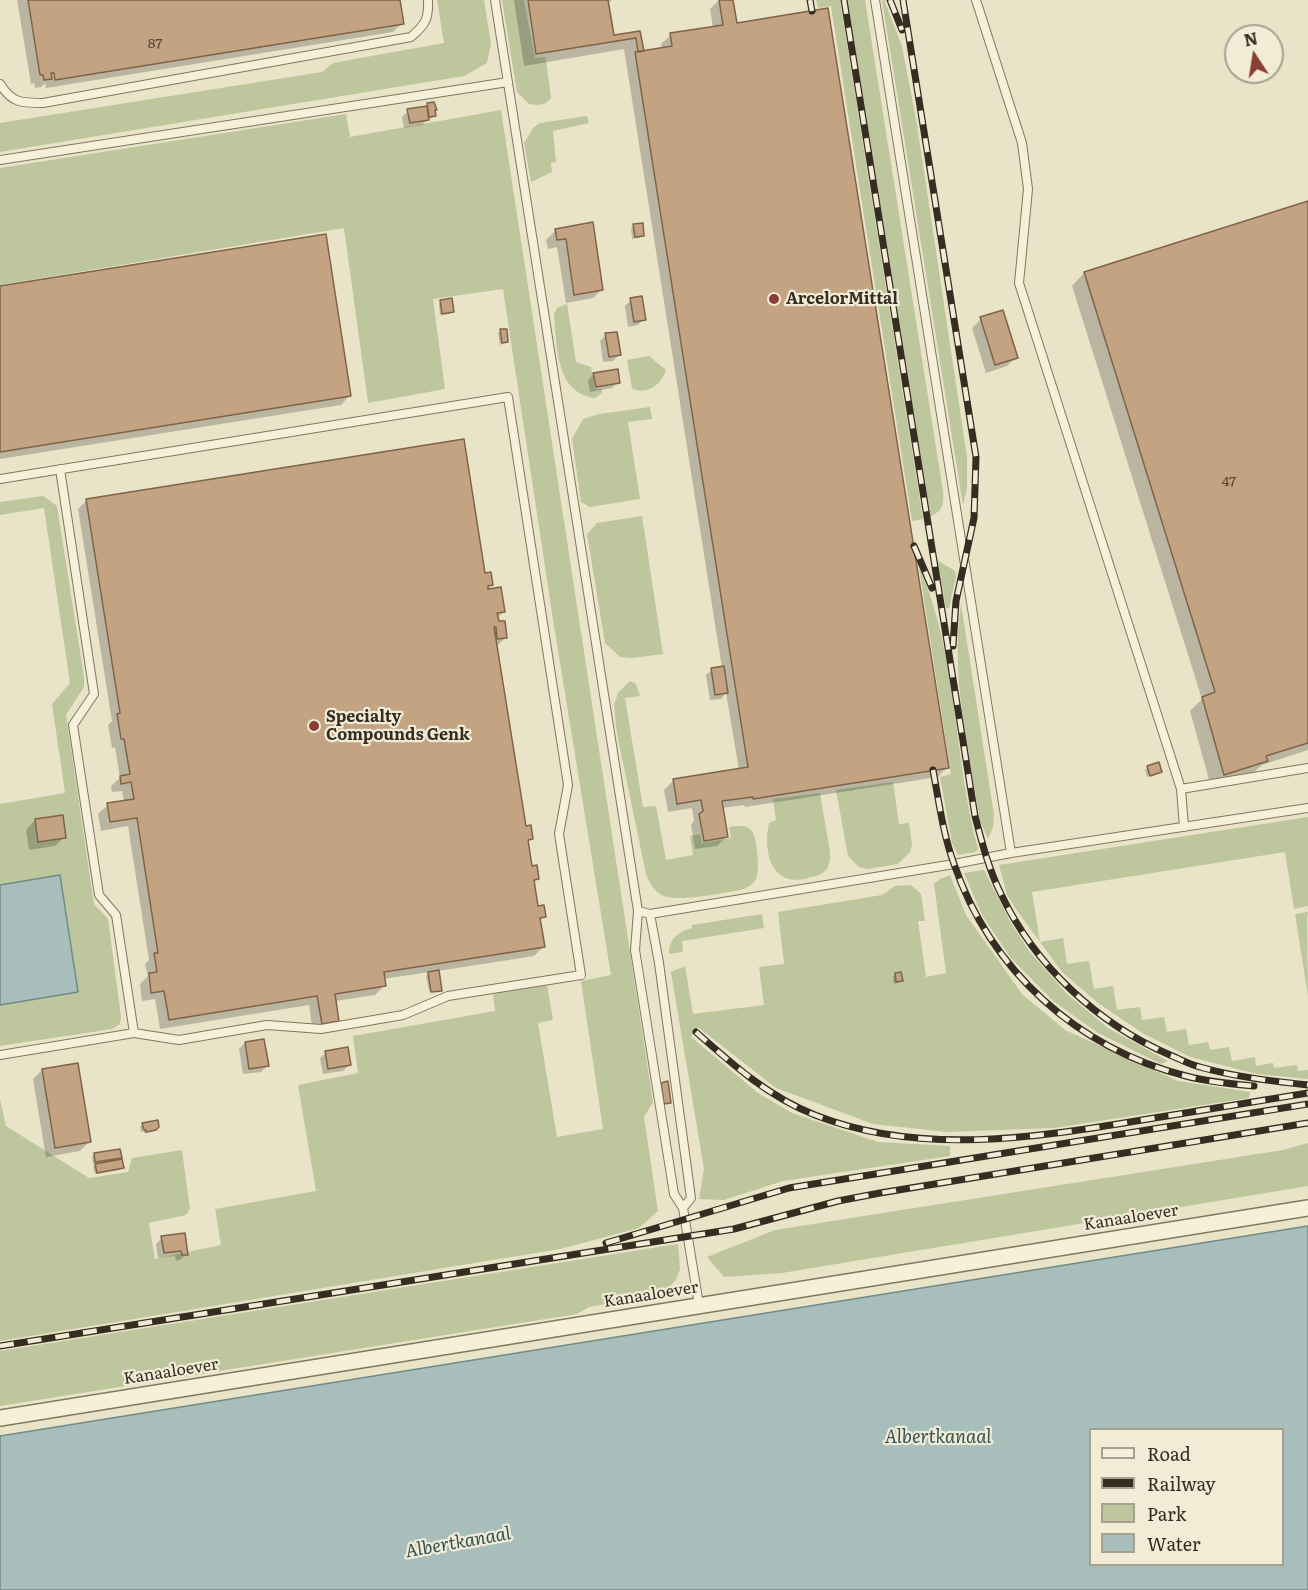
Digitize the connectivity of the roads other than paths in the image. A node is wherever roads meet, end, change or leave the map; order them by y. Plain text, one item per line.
1 (428, 0) edge
2 (495, 0) edge
3 (875, 0) edge
4 (976, 0) edge
5 (508, 82) junction
6 (0, 84) edge
7 (0, 160) edge
8 (60, 469) junction
9 (0, 479) edge
10 (1308, 768) edge
11 (1181, 789) junction
12 (1308, 808) edge
13 (1184, 827) junction
14 (1011, 853) junction
15 (638, 911) junction
16 (650, 914) junction
17 (134, 1033) junction
18 (0, 1055) edge
19 (683, 1208) junction
20 (1308, 1208) edge
21 (699, 1305) junction
22 (0, 1418) edge

1 - 6 lane
2 - 5 lane
3 - 14 lane
4 - 11 lane
5 - 7 lane
5 - 15 lane
8 - 9 lane
8 - 17 lane
8 - 17 lane
10 - 11 lane
11 - 13 lane
12 - 13 lane
13 - 14 lane
14 - 16 lane
15 - 16 lane
15 - 19 lane
16 - 19 lane
17 - 18 lane
19 - 21 lane
20 - 21 street, Kanaaloever
21 - 22 street, Kanaaloever

